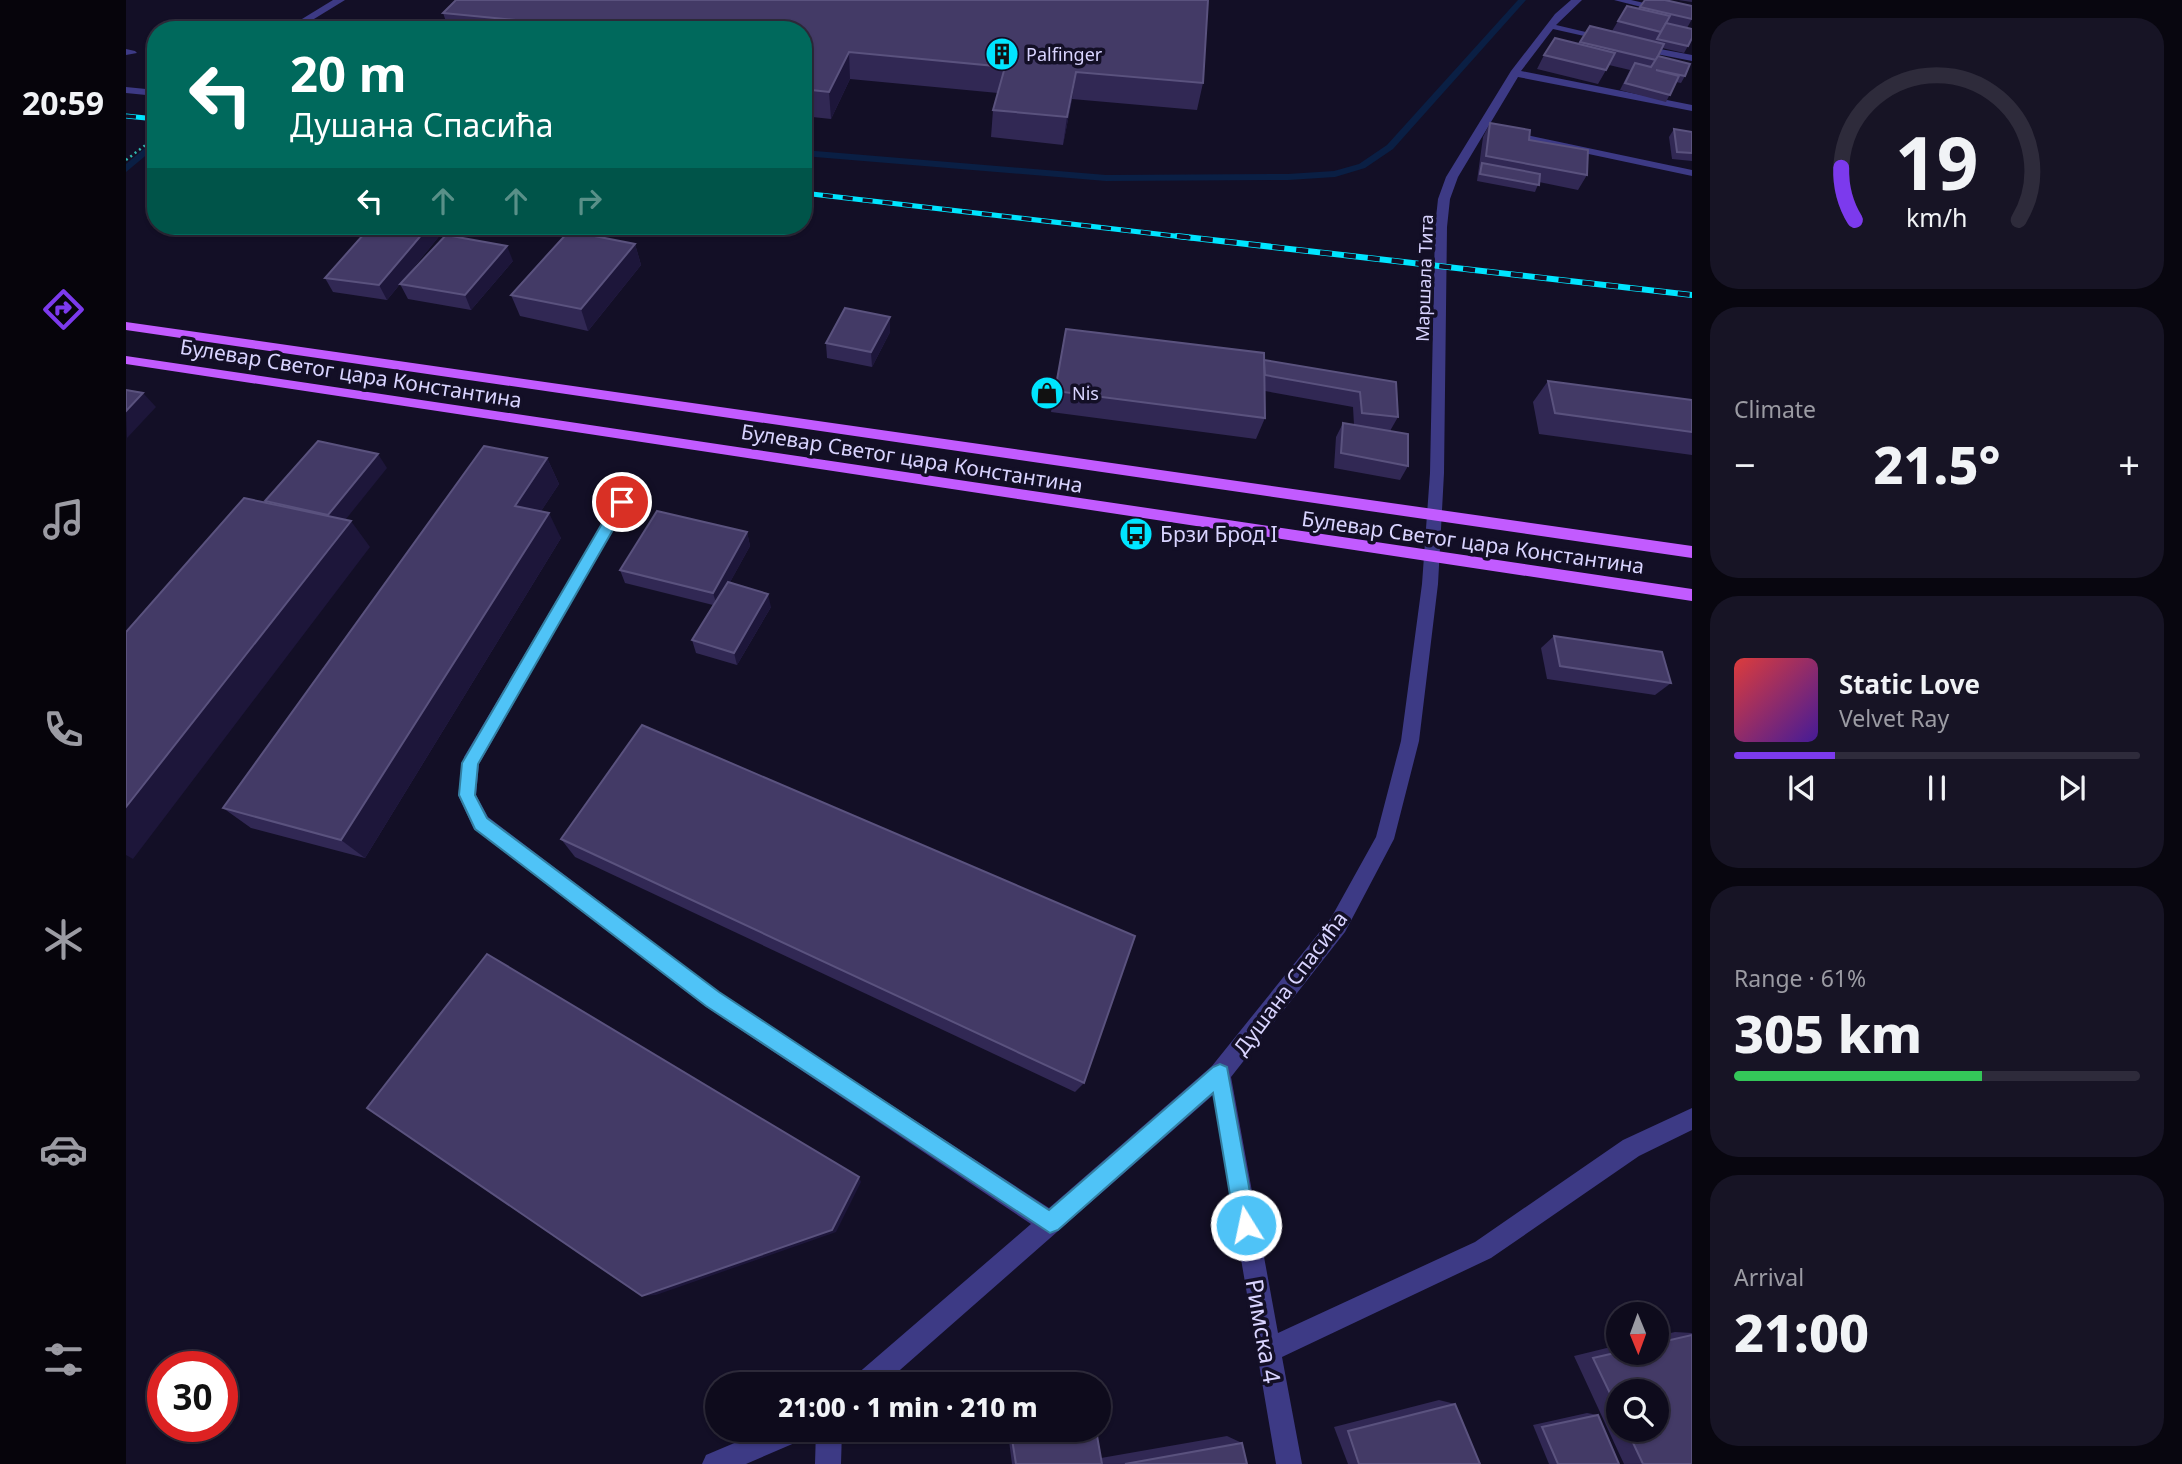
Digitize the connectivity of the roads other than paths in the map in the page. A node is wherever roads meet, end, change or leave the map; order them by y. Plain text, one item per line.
1 (340, 0) edge
2 (1577, 0) edge
3 (1619, 0) edge
4 (1692, 18) edge
5 (304, 21) edge
6 (1550, 26) junction
7 (1617, 42) edge
8 (1630, 46) edge
9 (1692, 58) edge
10 (1515, 73) junction
11 (126, 90) edge
12 (147, 92) edge
13 (1692, 108) edge
14 (1481, 128) junction
15 (1692, 173) edge
16 (126, 326) edge
17 (126, 360) edge
18 (622, 502) dead end
19 (1434, 514) junction
20 (1692, 552) edge
21 (1432, 558) junction
22 (1692, 595) edge
23 (1220, 1074) junction
24 (1692, 1119) edge
25 (1050, 1223) junction
26 (1267, 1351) junction
27 (878, 1372) edge
28 (767, 1442) edge
29 (829, 1442) edge
30 (715, 1464) edge
31 (828, 1464) edge
32 (1289, 1464) edge

1 - 5 street
2 - 6 street, Маршала Тита
3 - 4 street
6 - 7 street
6 - 10 street, Маршала Тита
8 - 9 street
10 - 13 street
10 - 14 street, Маршала Тита
11 - 12 street
14 - 15 street
14 - 19 street, Маршала Тита
16 - 19 main road, Булевар Светог цара Константина
17 - 21 main road, Булевар Светог цара Константина
18 - 25 street
19 - 20 main road, Булевар Светог цара Константина
19 - 21 street, Душана Спасића
21 - 22 main road, Булевар Светог цара Константина
21 - 23 street, Душана Спасића
23 - 25 street, Душана Спасића
23 - 26 street, Римска 4
24 - 26 street
25 - 27 street, Душана Спасића
26 - 32 street, Римска 4
28 - 30 street
29 - 31 street

